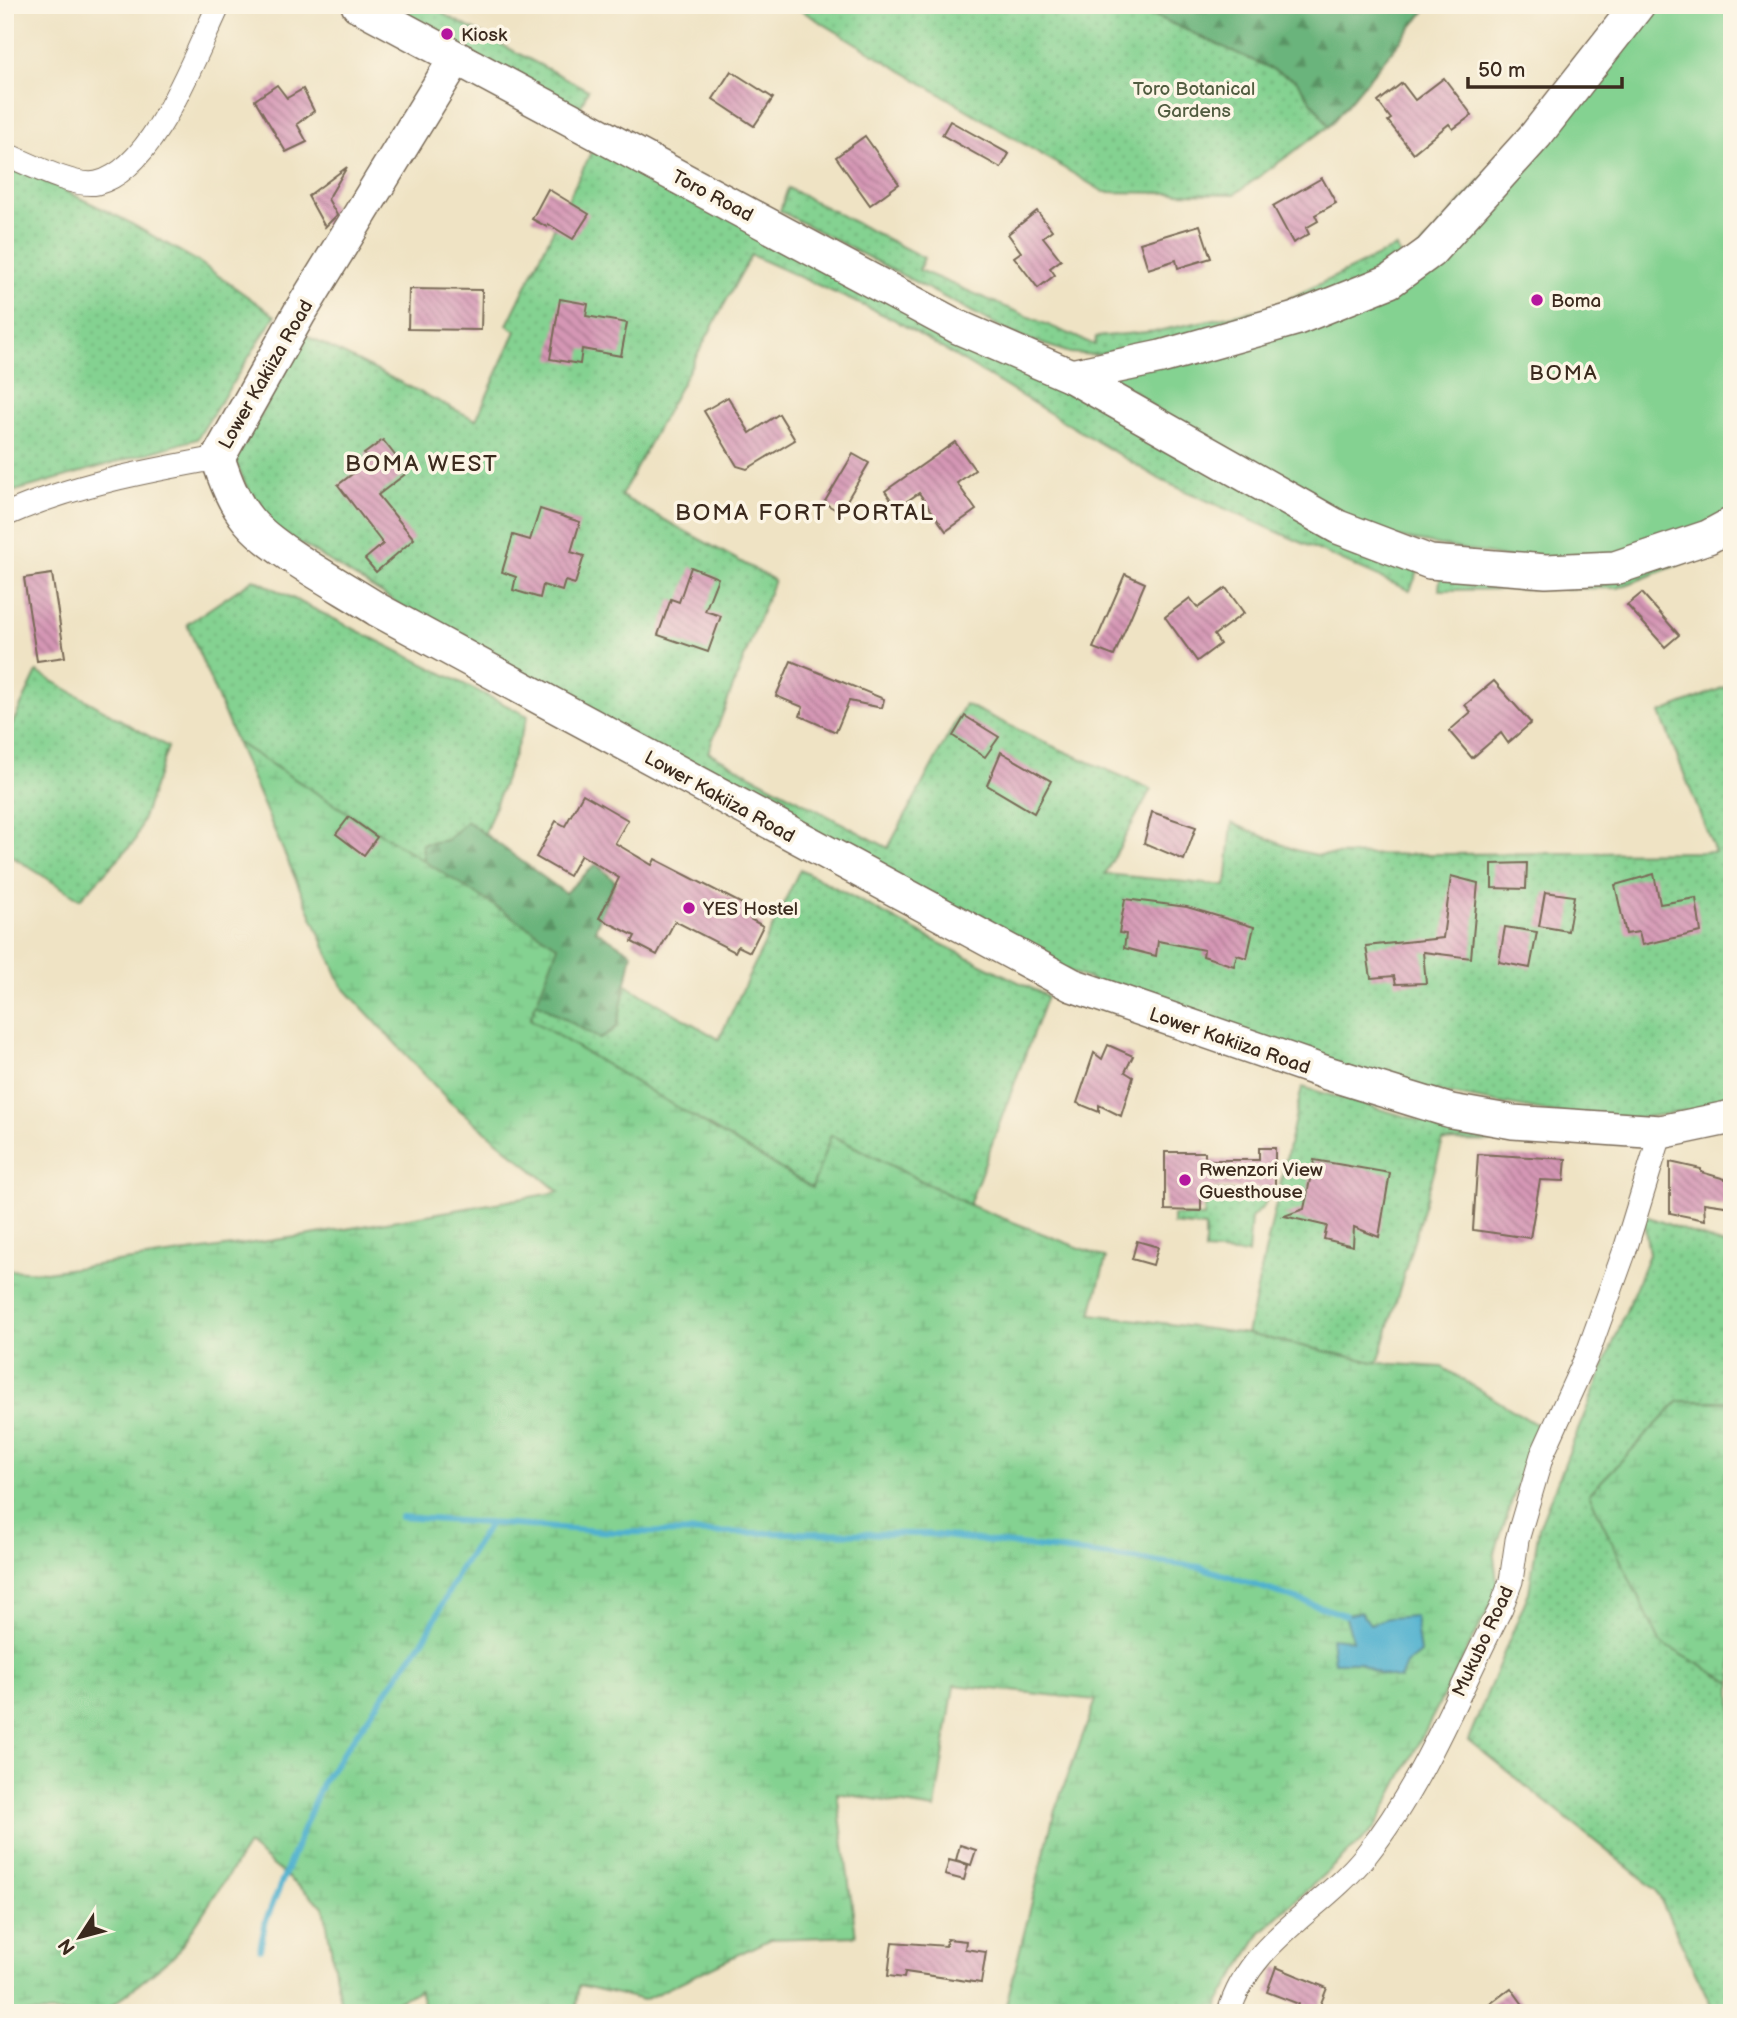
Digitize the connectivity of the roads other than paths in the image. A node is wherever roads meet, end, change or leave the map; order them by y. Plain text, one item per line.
1 (219, 5) edge
2 (358, 5) edge
3 (1638, 5) edge
4 (456, 58) junction
5 (5, 154) edge
6 (1071, 376) junction
7 (218, 458) junction
8 (5, 515) edge
9 (1732, 524) edge
10 (1732, 1117) edge
11 (1661, 1132) junction
12 (1228, 2013) edge

1 - 5 street
2 - 4 main road, Toro Road
3 - 6 main road
4 - 6 main road, Toro Road
4 - 7 main road, Lower Kakiiza Road
6 - 9 main road, Toro Road
7 - 8 street
7 - 11 main road, Lower Kakiiza Road
10 - 11 main road, Lower Kakiiza Road
11 - 12 street, Mukubo Road

